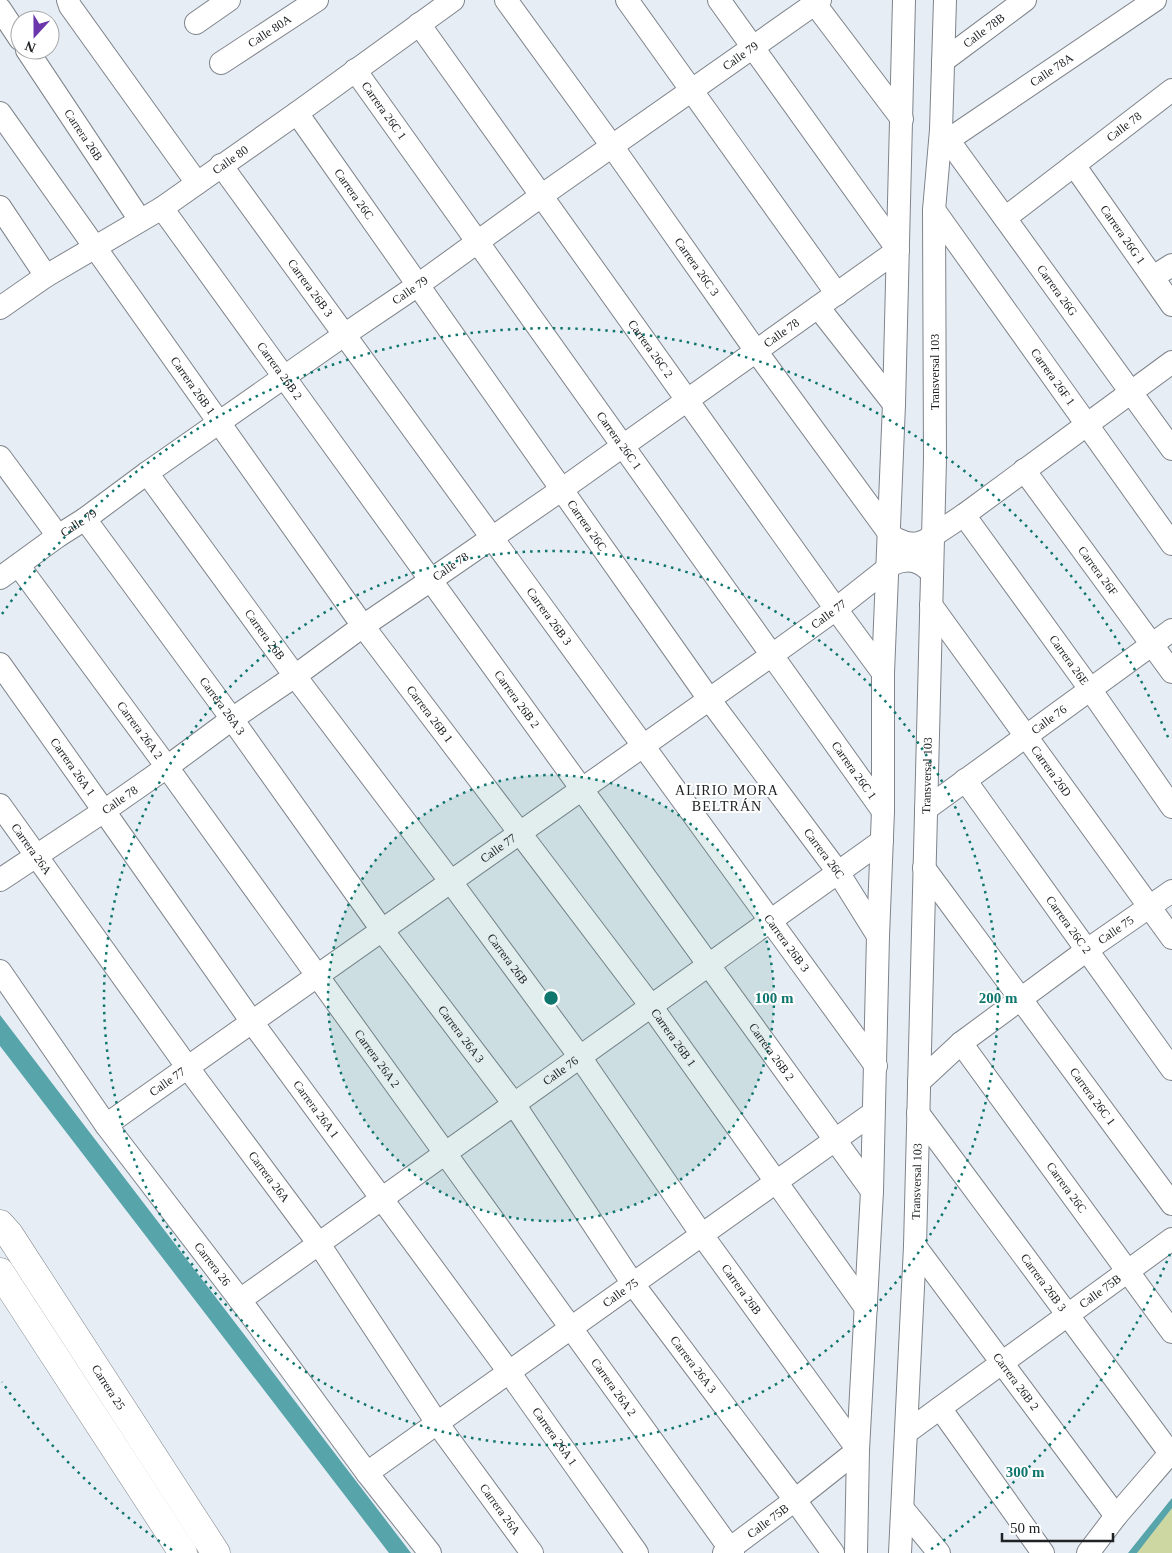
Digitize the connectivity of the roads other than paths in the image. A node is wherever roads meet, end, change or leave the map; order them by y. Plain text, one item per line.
1 (68, 0) edge
2 (229, 0) edge
3 (318, 0) edge
4 (453, 0) edge
5 (506, 0) edge
6 (627, 0) edge
7 (719, 0) edge
8 (904, 0) edge
9 (945, 0) edge
10 (1025, 0) edge
11 (1155, 0) edge
12 (816, 1) edge
13 (0, 8) edge
14 (196, 22) dead end
15 (10, 24) edge
16 (419, 24) junction
17 (753, 47) junction
18 (34, 60) edge
19 (943, 60) junction
20 (221, 63) dead end
21 (355, 70) junction
22 (1172, 90) edge
23 (691, 91) junction
24 (297, 113) junction
25 (0, 114) edge
26 (902, 119) junction
27 (945, 135) junction
28 (612, 146) junction
29 (221, 166) junction
30 (1074, 166) junction
31 (197, 183) junction
32 (541, 196) junction
33 (162, 208) junction
34 (934, 210) junction
35 (2, 214) edge
36 (1005, 218) junction
37 (140, 220) junction
38 (477, 242) junction
39 (94, 247) junction
40 (898, 250) junction
41 (1172, 265) edge
42 (46, 276) junction
43 (1153, 277) junction
44 (418, 285) junction
45 (837, 294) junction
46 (1172, 305) edge
47 (818, 307) junction
48 (0, 308) edge
49 (344, 335) junction
50 (756, 351) junction
51 (1172, 362) edge
52 (284, 377) junction
53 (1131, 392) junction
54 (686, 400) junction
55 (894, 404) junction
56 (219, 423) junction
57 (1087, 425) junction
58 (623, 445) junction
59 (1172, 449) edge
60 (0, 457) edge
61 (1024, 470) junction
62 (147, 473) junction
63 (562, 490) junction
64 (964, 515) junction
65 (85, 519) junction
66 (889, 532) junction
67 (933, 535) junction
68 (58, 536) junction
69 (492, 538) junction
70 (1172, 544) edge
71 (19, 566) junction
72 (887, 569) junction
73 (932, 574) junction
74 (0, 578) edge
75 (431, 580) junction
76 (931, 605) junction
77 (836, 610) junction
78 (363, 626) junction
79 (1172, 630) edge
80 (1152, 644) junction
81 (772, 655) junction
82 (0, 664) edge
83 (1172, 672) edge
84 (883, 673) junction
85 (295, 676) junction
86 (1090, 689) junction
87 (709, 700) junction
88 (232, 719) junction
89 (1026, 736) junction
90 (643, 746) junction
91 (167, 767) junction
92 (965, 780) junction
93 (582, 789) junction
94 (0, 805) edge
95 (1172, 807) edge
96 (926, 809) junction
97 (104, 811) junction
98 (883, 811) junction
99 (520, 833) junction
100 (882, 842) junction
101 (36, 855) junction
102 (924, 868) junction
103 (838, 872) junction
104 (0, 880) edge
105 (451, 882) junction
106 (1172, 892) edge
107 (1150, 908) junction
108 (770, 921) junction
109 (382, 930) junction
110 (878, 936) junction
111 (1172, 938) edge
112 (1087, 950) junction
113 (709, 965) junction
114 (0, 971) edge
115 (317, 976) junction
116 (1021, 998) junction
117 (652, 1006) junction
118 (252, 1022) junction
119 (960, 1043) junction
120 (580, 1057) junction
121 (876, 1066) junction
122 (188, 1068) junction
123 (1172, 1069) edge
124 (919, 1082) junction
125 (514, 1104) junction
126 (873, 1113) junction
127 (918, 1113) junction
128 (106, 1125) junction
129 (835, 1140) junction
130 (445, 1153) junction
131 (776, 1182) junction
132 (872, 1191) junction
133 (381, 1199) junction
134 (1172, 1204) edge
135 (0, 1224) edge
136 (702, 1235) junction
137 (1172, 1239) edge
138 (319, 1244) junction
139 (915, 1246) junction
140 (1127, 1271) junction
141 (0, 1272) edge
142 (633, 1284) junction
143 (240, 1300) junction
144 (866, 1308) junction
145 (1067, 1314) junction
146 (570, 1329) junction
147 (1172, 1332) edge
148 (1002, 1362) junction
149 (509, 1372) junction
150 (940, 1408) junction
151 (437, 1423) junction
152 (906, 1432) junction
153 (858, 1450) junction
154 (1171, 1452) edge
155 (368, 1473) junction
156 (795, 1500) junction
157 (903, 1509) junction
158 (1116, 1516) junction
159 (729, 1552) edge
160 (183, 1553) edge
161 (216, 1553) edge
162 (430, 1553) edge
163 (532, 1553) edge
164 (637, 1553) edge
165 (833, 1553) edge
166 (856, 1553) edge
167 (900, 1553) edge
168 (939, 1553) edge
169 (1043, 1553) edge
170 (1088, 1553) edge

1 - 31 street
2 - 14 street
3 - 20 street, Calle 80A
4 - 16 street, Calle 80
5 - 28 street, Carrera 26C 3
6 - 23 street
7 - 17 street
8 - 26 street
9 - 19 street, Transversal 103
10 - 19 street, Calle 78B
11 - 27 street, Calle 78A
12 - 17 street, Calle 79
12 - 26 street
13 - 15 street
16 - 21 street, Calle 80
16 - 32 street, Carrera 26C 2
17 - 23 street, Calle 79
17 - 40 street
18 - 37 street, Carrera 26B
19 - 27 street, Transversal 103
21 - 24 street, Calle 80
21 - 38 street, Carrera 26C 1
22 - 30 street, Calle 78
23 - 28 street, Calle 79
23 - 45 street
24 - 29 street, Calle 80
24 - 44 street, Carrera 26C
25 - 39 street, Carrera 26B 1
26 - 40 street
27 - 34 street, Transversal 103
27 - 36 street, Carrera 26G
28 - 32 street, Calle 79
28 - 50 street, Carrera 26C 3
29 - 31 street, Calle 80
29 - 49 street, Carrera 26B 3
30 - 36 street, Calle 78
30 - 43 street, Carrera 26G 1
31 - 33 street, Calle 80
32 - 38 street, Calle 79
32 - 54 street, Carrera 26C 2
33 - 37 street, Calle 80
33 - 52 street, Carrera 26B 2
34 - 57 street, Carrera 26F 1
34 - 67 street, Transversal 103
35 - 42 street
36 - 53 street, Carrera 26G
37 - 39 street, Calle 80
38 - 44 street, Calle 79
38 - 58 street, Carrera 26C 1
39 - 42 street, Calle 80
39 - 56 street, Carrera 26B 1
40 - 45 street, Calle 78
40 - 55 street
41 - 43 street
42 - 48 street, Calle 80
43 - 46 street, Carrera 26G 1
44 - 49 street, Calle 79
44 - 63 street, Carrera 26C
45 - 47 street, Calle 78
47 - 50 street, Calle 78
47 - 55 street
49 - 52 street, Calle 79
49 - 69 street, Carrera 26B 3
50 - 54 street, Calle 78
50 - 66 street, Carrera 26C 3
51 - 53 street
52 - 56 street, Calle 79
52 - 75 street, Carrera 26B 2
53 - 57 street
53 - 59 street, Carrera 26G
54 - 58 street, Calle 78
54 - 77 street, Carrera 26C 2
55 - 66 street
56 - 62 street, Calle 79
56 - 78 street, Carrera 26B 1
57 - 61 street
57 - 70 street, Carrera 26F 1
58 - 63 street, Calle 78
58 - 81 street, Carrera 26C 1
60 - 68 street
61 - 64 street
61 - 80 street, Carrera 26F
62 - 65 street, Calle 79
62 - 85 street, Carrera 26B
63 - 69 street, Calle 78
63 - 87 street, Carrera 26C
64 - 67 street
64 - 86 street, Carrera 26E
65 - 68 street, Calle 79
65 - 88 street, Carrera 26A 3
66 - 67 street
66 - 72 street
67 - 73 street, Transversal 103
68 - 71 street, Calle 79
69 - 75 street, Calle 78
69 - 90 street, Carrera 26B 3
71 - 74 street, Calle 79
71 - 91 street, Carrera 26A 2
72 - 73 street, Calle 77
72 - 77 street, Calle 77
72 - 84 street
73 - 76 street, Transversal 103
75 - 78 street, Calle 78
75 - 93 street, Carrera 26B 2
76 - 89 street, Carrera 26D
76 - 96 street, Transversal 103
77 - 81 street, Calle 77
77 - 84 street, Carrera 26C 2
78 - 85 street, Calle 78
78 - 99 street, Carrera 26B 1
79 - 80 street, Calle 76
80 - 83 street, Carrera 26F
80 - 86 street, Calle 76
81 - 87 street, Calle 77
81 - 98 street, Carrera 26C 1
82 - 97 street, Carrera 26A 1
84 - 98 street
85 - 88 street, Calle 78
85 - 105 street, Carrera 26B
86 - 89 street, Calle 76
86 - 95 street, Carrera 26E
87 - 90 street, Calle 77
87 - 103 street, Carrera 26C
88 - 91 street, Calle 78
88 - 109 street, Carrera 26A 3
89 - 92 street, Calle 76
89 - 107 street, Carrera 26D
90 - 93 street, Calle 77
90 - 108 street, Carrera 26B 3
91 - 97 street, Calle 78
91 - 115 street, Carrera 26A 2
92 - 96 street, Calle 76
92 - 112 street, Carrera 26C 2
93 - 99 street, Calle 77
93 - 113 street, Carrera 26B 2
94 - 101 street, Carrera 26A
96 - 102 street, Transversal 103
97 - 101 street, Calle 78
97 - 118 street, Carrera 26A 1
98 - 100 street
99 - 105 street, Calle 77
99 - 117 street, Carrera 26B 1
100 - 103 street, Calle 76
100 - 110 street
101 - 104 street, Calle 78
101 - 122 street, Carrera 26A
102 - 116 street, Carrera 26C 1
102 - 124 street, Transversal 103
103 - 108 street, Calle 76
103 - 110 street, Carrera 26C
105 - 109 street, Calle 77
105 - 120 street, Carrera 26B
106 - 107 street, Calle 75
107 - 111 street, Carrera 26D
107 - 112 street, Calle 75
108 - 113 street, Calle 76
108 - 121 street, Carrera 26B 3
109 - 115 street, Calle 77
109 - 125 street, Carrera 26A 3
110 - 121 street
112 - 116 street, Calle 75
112 - 123 street, Carrera 26C 2
113 - 117 street, Calle 76
113 - 129 street, Carrera 26B 2
114 - 128 street, Carrera 26
115 - 118 street, Calle 77
115 - 130 street, Carrera 26A 2
116 - 119 street, Calle 75
116 - 134 street, Carrera 26C 1
117 - 120 street, Calle 76
117 - 131 street, Carrera 26B 1
118 - 122 street, Calle 77
118 - 133 street, Carrera 26A 1
119 - 124 street, Calle 75
119 - 140 street, Carrera 26C
120 - 125 street, Calle 76
120 - 136 street, Carrera 26B
121 - 126 street
122 - 128 street, Calle 77
122 - 138 street, Carrera 26A
124 - 127 street, Transversal 103
125 - 130 street, Calle 76
125 - 142 street, Carrera 26A 3
126 - 129 street, Calle 75
126 - 132 street
127 - 139 street, Transversal 103
127 - 145 street, Carrera 26B 3
128 - 143 street, Carrera 26
129 - 131 street, Calle 75
129 - 132 street, Carrera 26B 2
130 - 133 street, Calle 76
130 - 146 street, Carrera 26A 2
131 - 136 street, Calle 75
131 - 144 street, Carrera 26B 1
132 - 144 street
133 - 138 street, Calle 76
133 - 149 street, Carrera 26A 1
135 - 161 main road, Carrera 25
136 - 142 street, Calle 75
136 - 153 street, Carrera 26B
137 - 140 street, Calle 75B
138 - 143 street, Calle 76
138 - 151 street, Carrera 26A
139 - 148 street, Carrera 26B 2
139 - 152 street, Transversal 103
140 - 145 street, Calle 75B
140 - 147 street, Carrera 26C
141 - 160 main road
142 - 146 street, Calle 75
142 - 156 street, Carrera 26A 3
143 - 155 street, Carrera 26
144 - 153 street
145 - 148 street, Calle 75B
145 - 154 street, Carrera 26B 3
146 - 149 street, Calle 75
146 - 159 street, Carrera 26A 2
148 - 150 street, Calle 75B
148 - 158 street, Carrera 26B 2
149 - 151 street, Calle 75
149 - 164 street, Carrera 26A 1
150 - 152 street, Calle 75B
150 - 169 street
151 - 155 street, Calle 75
151 - 163 street, Carrera 26A
152 - 157 street, Transversal 103
153 - 156 street, Calle 75B
153 - 166 street
154 - 158 street
155 - 162 street, Carrera 26
156 - 159 street, Calle 75B
156 - 165 street, Carrera 26A 3
157 - 167 street, Transversal 103
157 - 168 street
158 - 170 street

